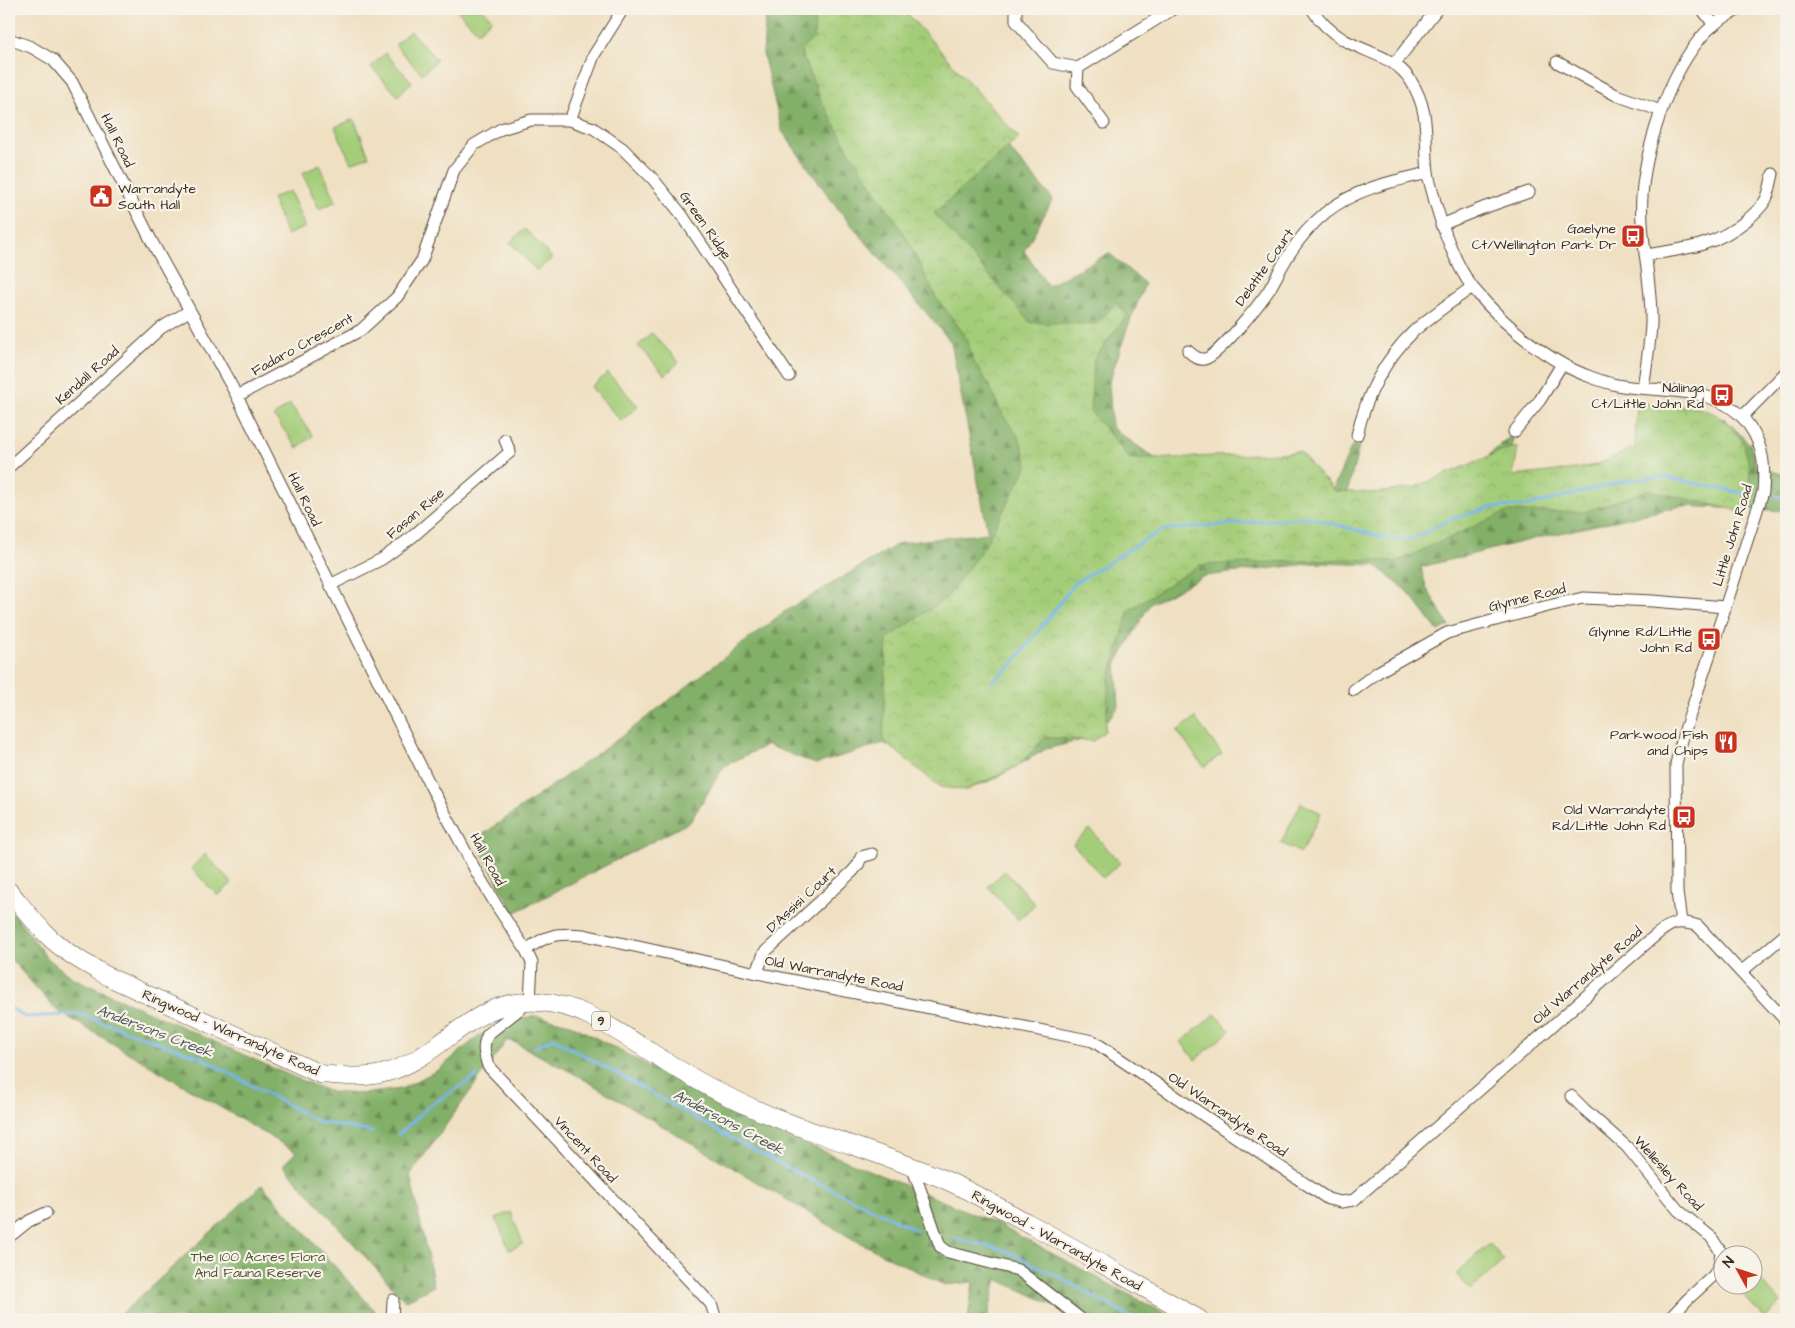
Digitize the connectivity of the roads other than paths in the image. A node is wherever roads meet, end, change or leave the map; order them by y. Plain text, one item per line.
1 (623, 9) edge
2 (1016, 9) edge
3 (1173, 9) edge
4 (1312, 9) edge
5 (1437, 9) edge
6 (1702, 9) edge
7 (1741, 9) edge
8 (1714, 25) junction
9 (9, 39) edge
10 (1557, 62) dead end
11 (1396, 63) junction
12 (1078, 68) junction
13 (1661, 111) junction
14 (570, 120) junction
15 (1104, 123) dead end
16 (1428, 173) junction
17 (1773, 174) dead end
18 (1528, 192) dead end
19 (1441, 225) junction
20 (1645, 254) junction
21 (1472, 287) junction
22 (189, 311) junction
23 (1188, 351) dead end
24 (1562, 364) junction
25 (1786, 372) edge
26 (789, 376) dead end
27 (1643, 388) junction
28 (237, 396) junction
29 (1743, 416) junction
30 (1514, 432) dead end
31 (1357, 435) dead end
32 (505, 440) dead end
33 (9, 467) edge
34 (330, 585) junction
35 (1725, 607) junction
36 (1354, 690) dead end
37 (862, 853) dead end
38 (9, 891) edge
39 (1681, 922) junction
40 (1786, 934) edge
41 (526, 950) junction
42 (1741, 972) junction
43 (757, 973) junction
44 (530, 1001) junction
45 (1786, 1021) edge
46 (1571, 1096) dead end
47 (912, 1166) junction
48 (46, 1212) dead end
49 (9, 1237) edge
50 (393, 1300) dead end
51 (392, 1319) edge
52 (716, 1319) edge
53 (1081, 1319) edge
54 (1199, 1319) edge
55 (1669, 1319) edge

1 - 14 street
2 - 12 street
3 - 12 street
4 - 11 street, Little John Road
5 - 11 street
6 - 8 street
7 - 8 street
8 - 13 street
9 - 22 street, Hall Road
10 - 13 street
11 - 16 street, Little John Road
12 - 15 street
13 - 20 street
14 - 26 street, Green Ridge
14 - 28 street, Fadaro Crescent
16 - 19 street, Little John Road
16 - 23 street, Delatite Court
17 - 20 street
18 - 19 street
19 - 21 street, Little John Road
20 - 27 street
21 - 24 street, Little John Road
21 - 31 street
22 - 28 street, Hall Road
22 - 33 street, Kendall Road
24 - 27 street, Little John Road
24 - 30 street
25 - 29 street
27 - 29 street, Little John Road
28 - 34 street, Hall Road
29 - 35 street, Little John Road
32 - 34 street, Fasan Rise
34 - 41 street, Hall Road
35 - 36 street, Glynne Road
35 - 39 street, Little John Road
37 - 43 street, D'Assisi Court
38 - 44 main road, Ringwood - Warrandyte Road / 9
39 - 42 street
39 - 43 street, Old Warrandyte Road
40 - 42 street
41 - 43 street, Old Warrandyte Road
41 - 44 street, Hall Road
42 - 45 street
44 - 47 main road, Ringwood - Warrandyte Road / 9
44 - 52 street, Vincent Road
46 - 55 street, Wellesley Road
47 - 53 street
47 - 54 main road, Ringwood - Warrandyte Road / 9
48 - 49 street
50 - 51 street

